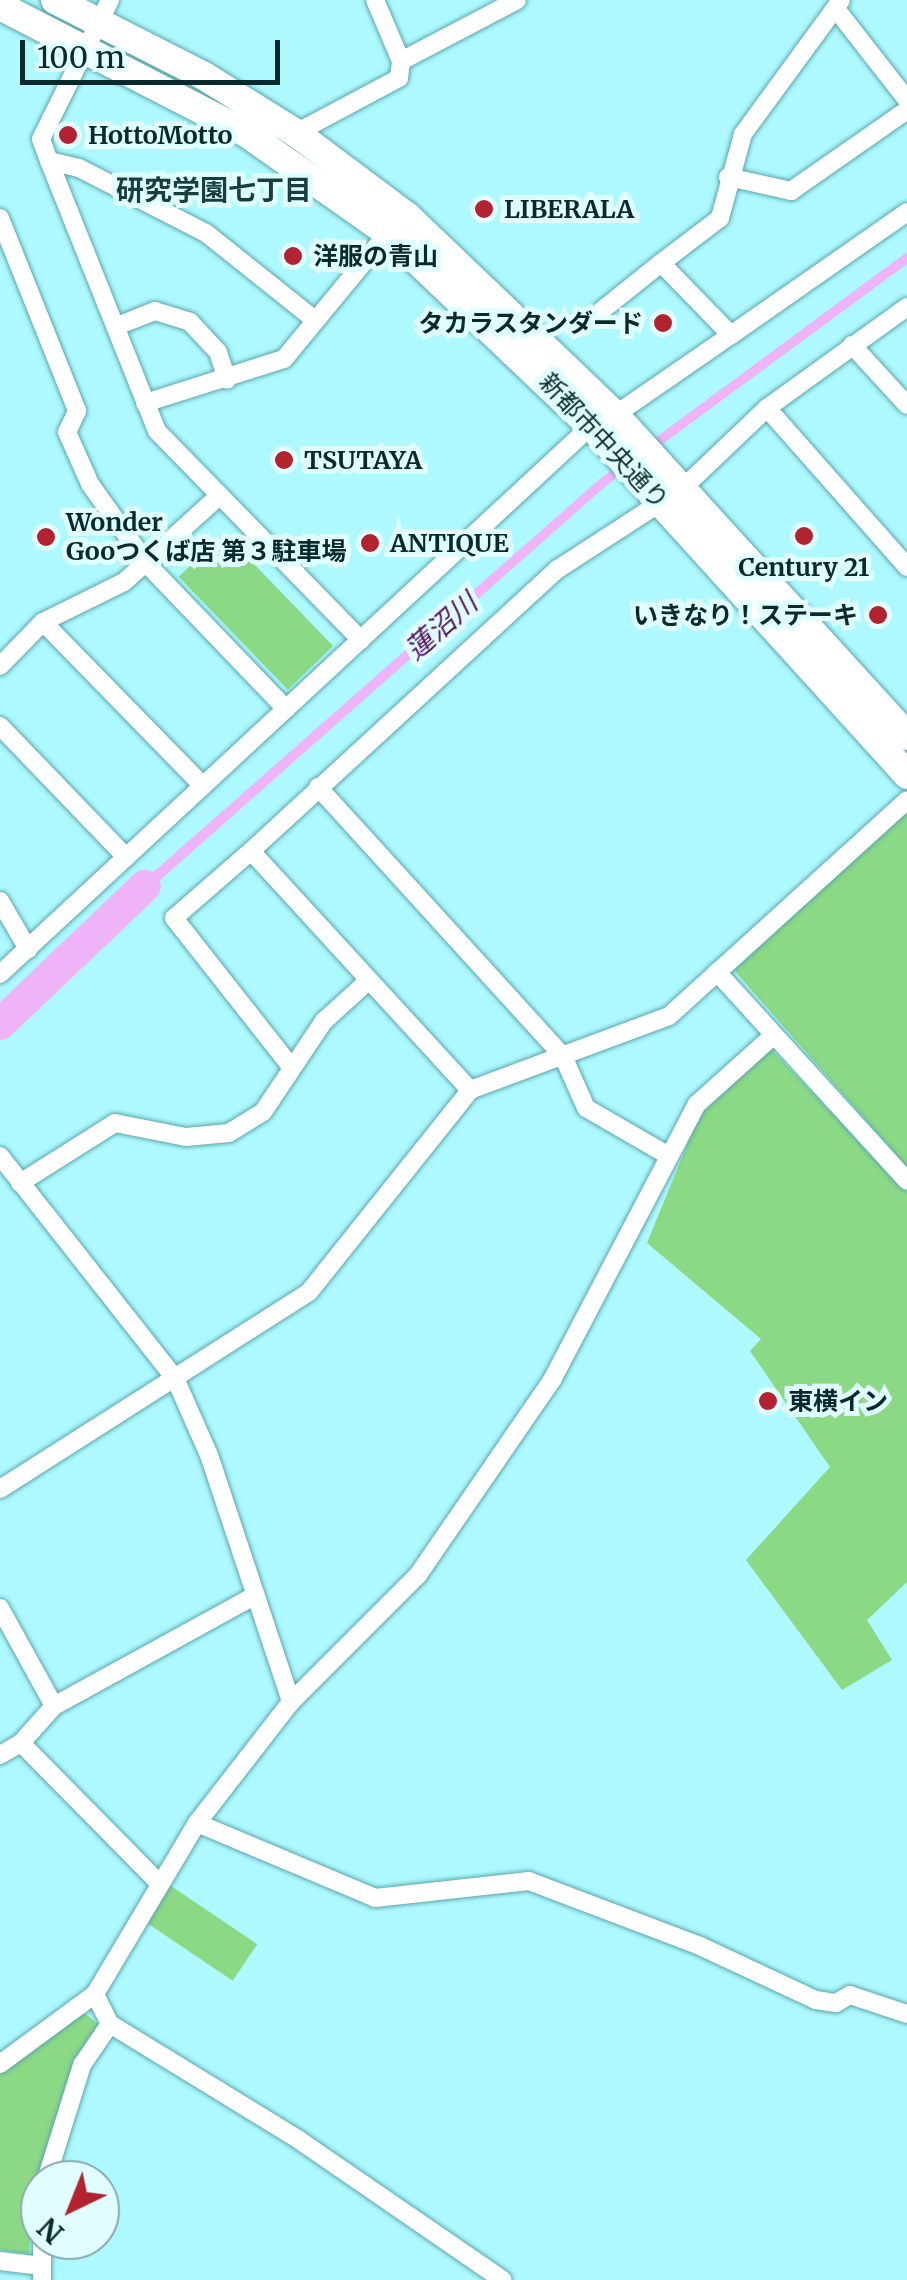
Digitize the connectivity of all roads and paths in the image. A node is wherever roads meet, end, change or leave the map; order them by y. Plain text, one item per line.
1 (56, 0) edge
2 (375, 0) edge
3 (517, 0) edge
4 (838, 4) edge
5 (0, 6) edge
6 (105, 10) edge
7 (88, 46) junction
8 (401, 61) junction
9 (907, 100) edge
10 (907, 110) edge
11 (296, 133) junction
12 (49, 161) junction
13 (728, 177) junction
14 (907, 212) edge
15 (0, 218) edge
16 (388, 233) junction
17 (662, 263) junction
18 (907, 306) edge
19 (601, 311) dead end
20 (315, 320) junction
21 (117, 326) junction
22 (731, 335) junction
23 (852, 345) junction
24 (227, 380) junction
25 (145, 402) junction
26 (907, 405) edge
27 (767, 408) junction
28 (612, 430) junction
29 (665, 487) junction
30 (220, 496) junction
31 (147, 564) junction
32 (907, 568) edge
33 (43, 622) junction
34 (361, 640) junction
35 (0, 666) edge
36 (286, 709) junction
37 (0, 726) edge
38 (907, 736) edge
39 (907, 775) edge
40 (203, 786) junction
41 (318, 788) junction
42 (907, 800) edge
43 (251, 851) junction
44 (126, 857) junction
45 (0, 901) edge
46 (28, 949) junction
47 (716, 972) junction
48 (0, 974) edge
49 (368, 981) junction
50 (774, 1034) junction
51 (563, 1056) junction
52 (292, 1068) junction
53 (470, 1090) junction
54 (0, 1156) edge
55 (668, 1156) junction
56 (907, 1181) edge
57 (20, 1182) junction
58 (175, 1378) junction
59 (0, 1489) edge
60 (254, 1596) junction
61 (0, 1608) edge
62 (291, 1702) junction
63 (54, 1706) junction
64 (21, 1743) junction
65 (0, 1754) edge
66 (197, 1823) junction
67 (160, 1884) junction
68 (96, 1994) junction
69 (907, 2014) edge
70 (110, 2024) junction
71 (0, 2064) edge
72 (52, 2160) edge
73 (0, 2260) edge
74 (42, 2273) edge
75 (503, 2280) edge

1 - 6 main road, 新都市中央通り
2 - 8 street
3 - 8 street
4 - 9 street
4 - 13 street
5 - 7 main road, 新都市中央通り
6 - 7 street
6 - 11 main road, 新都市中央通り
7 - 12 street
7 - 16 main road, 新都市中央通り
8 - 11 street
10 - 13 street
11 - 28 main road, 新都市中央通り
12 - 20 street
12 - 21 street
13 - 17 street
14 - 22 street
15 - 31 street
16 - 20 street
16 - 28 main road, 新都市中央通り
17 - 19 street
17 - 22 street
18 - 23 street
20 - 24 street
21 - 24 street
21 - 25 street
22 - 28 street
23 - 26 street
23 - 27 street
24 - 25 street
25 - 30 street
27 - 29 street
27 - 32 street
28 - 29 main road, 新都市中央通り
28 - 34 street
29 - 38 main road, 新都市中央通り
29 - 39 main road, 新都市中央通り
29 - 41 street
30 - 31 street
30 - 34 street
31 - 33 street
31 - 36 street
33 - 35 street
33 - 40 street
34 - 36 street
36 - 40 street
37 - 44 street
40 - 44 street
41 - 43 street
41 - 51 street
42 - 47 street
43 - 49 street
43 - 52 street
44 - 46 street
45 - 46 street
46 - 48 street
47 - 50 street
47 - 51 street
49 - 52 street
49 - 53 street
50 - 55 street
50 - 56 street
51 - 53 street
51 - 55 street
52 - 57 street
53 - 58 street
54 - 57 street
55 - 62 street
57 - 58 street
58 - 59 street
58 - 60 street
60 - 62 street
60 - 63 street
61 - 63 street
62 - 66 street
63 - 64 street
64 - 65 street
64 - 67 street
66 - 67 street
66 - 69 street
67 - 68 street
68 - 70 street
68 - 71 street
70 - 72 street
70 - 75 street
73 - 74 street

